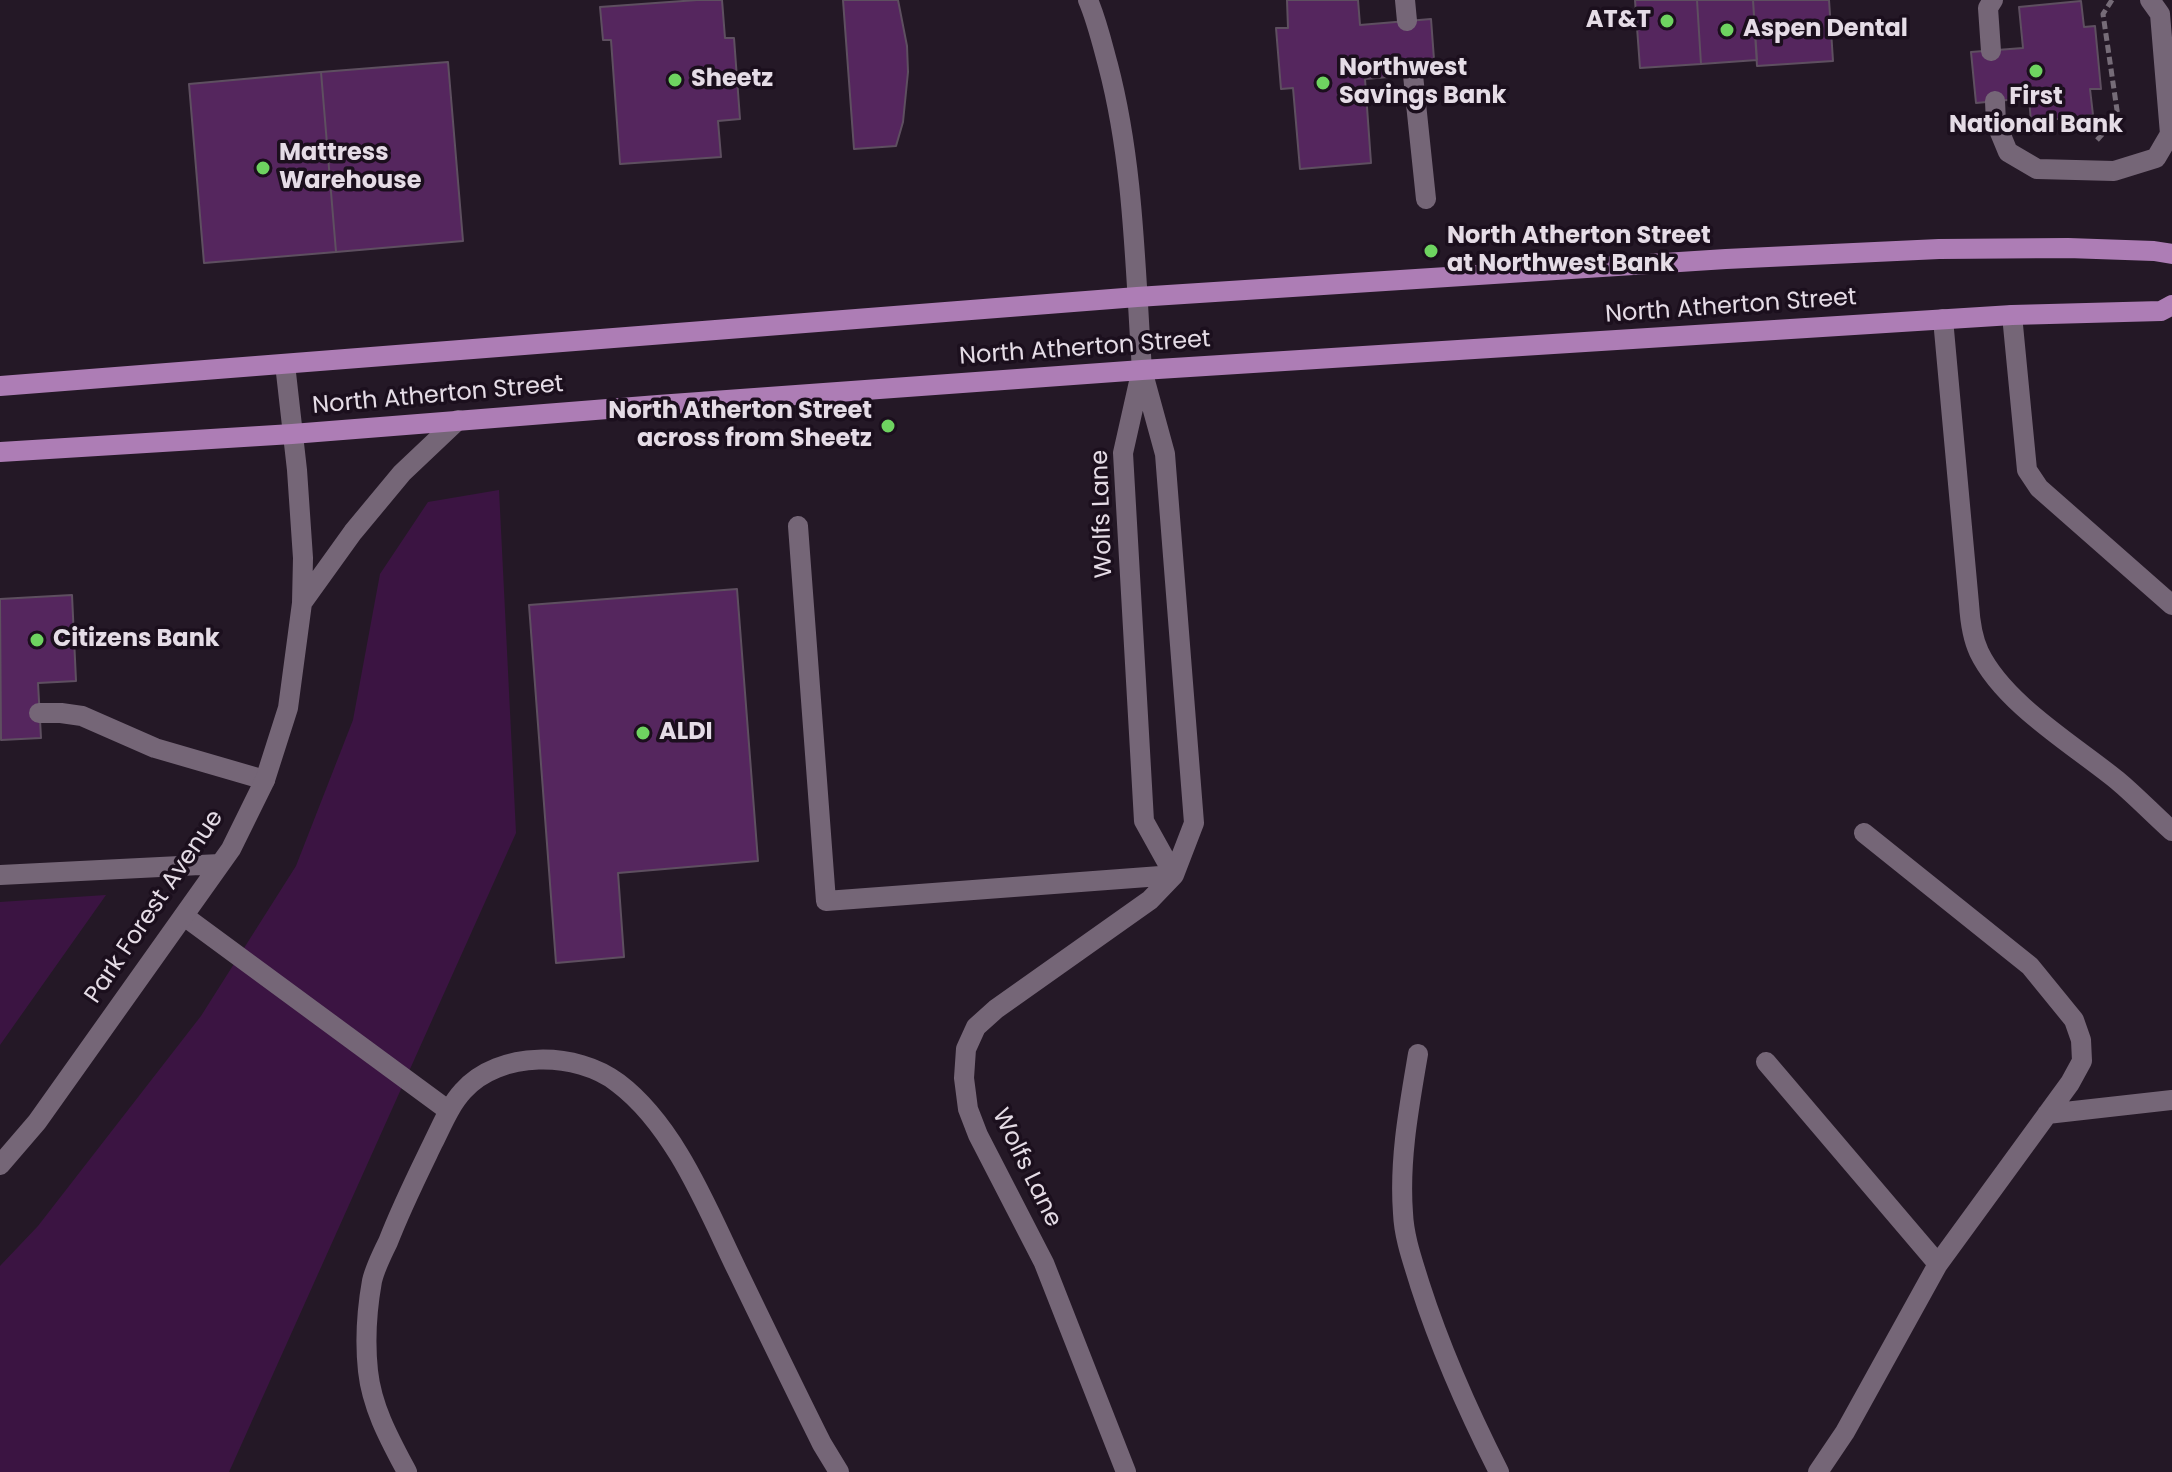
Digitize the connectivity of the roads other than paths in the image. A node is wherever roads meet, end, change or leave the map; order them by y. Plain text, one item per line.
1 (1088, 0) edge
2 (1993, 0) edge
3 (2150, 0) edge
4 (1991, 51) dead end
5 (1413, 75) dead end
6 (1995, 101) dead end
7 (1426, 199) dead end
8 (2172, 254) edge
9 (1137, 297) junction
10 (2172, 305) edge
11 (2012, 315) junction
12 (1943, 319) junction
13 (285, 364) junction
14 (1142, 370) junction
15 (0, 386) edge
16 (458, 420) junction
17 (292, 434) junction
18 (0, 452) edge
19 (798, 526) dead end
20 (302, 603) junction
21 (2172, 605) edge
22 (39, 713) dead end
23 (265, 780) junction
24 (2172, 831) edge
25 (1864, 833) dead end
26 (220, 864) junction
27 (0, 875) edge
28 (1174, 875) junction
29 (184, 916) junction
30 (1418, 1054) dead end
31 (1766, 1062) dead end
32 (2172, 1100) edge
33 (449, 1111) junction
34 (2047, 1114) junction
35 (0, 1165) edge
36 (1938, 1264) junction
37 (407, 1472) edge
38 (839, 1472) edge
39 (1126, 1472) edge
40 (1499, 1472) edge
41 (1818, 1472) edge

1 - 9 street
2 - 4 street
3 - 6 street
5 - 7 street
8 - 9 main road, North Atherton Street
9 - 13 main road, North Atherton Street
9 - 14 street
10 - 11 main road, North Atherton Street
11 - 12 main road, North Atherton Street
11 - 21 street
12 - 14 main road, North Atherton Street
12 - 24 street
13 - 15 main road, North Atherton Street
13 - 17 street, Park Forest Avenue
14 - 16 main road, North Atherton Street
14 - 28 street, Wolfs Lane
14 - 28 street, Wolfs Lane
16 - 17 main road, North Atherton Street
16 - 20 street, Park Forest Avenue
17 - 18 main road, North Atherton Street
17 - 20 street, Park Forest Avenue
19 - 28 street
20 - 23 street, Park Forest Avenue
22 - 23 street
23 - 26 street, Park Forest Avenue
25 - 34 street
26 - 27 street
26 - 29 street, Park Forest Avenue
28 - 39 street, Wolfs Lane
29 - 33 street
29 - 35 street, Park Forest Avenue
30 - 40 street
31 - 36 street
32 - 34 street
33 - 37 street
33 - 38 street
34 - 36 street
36 - 41 street

